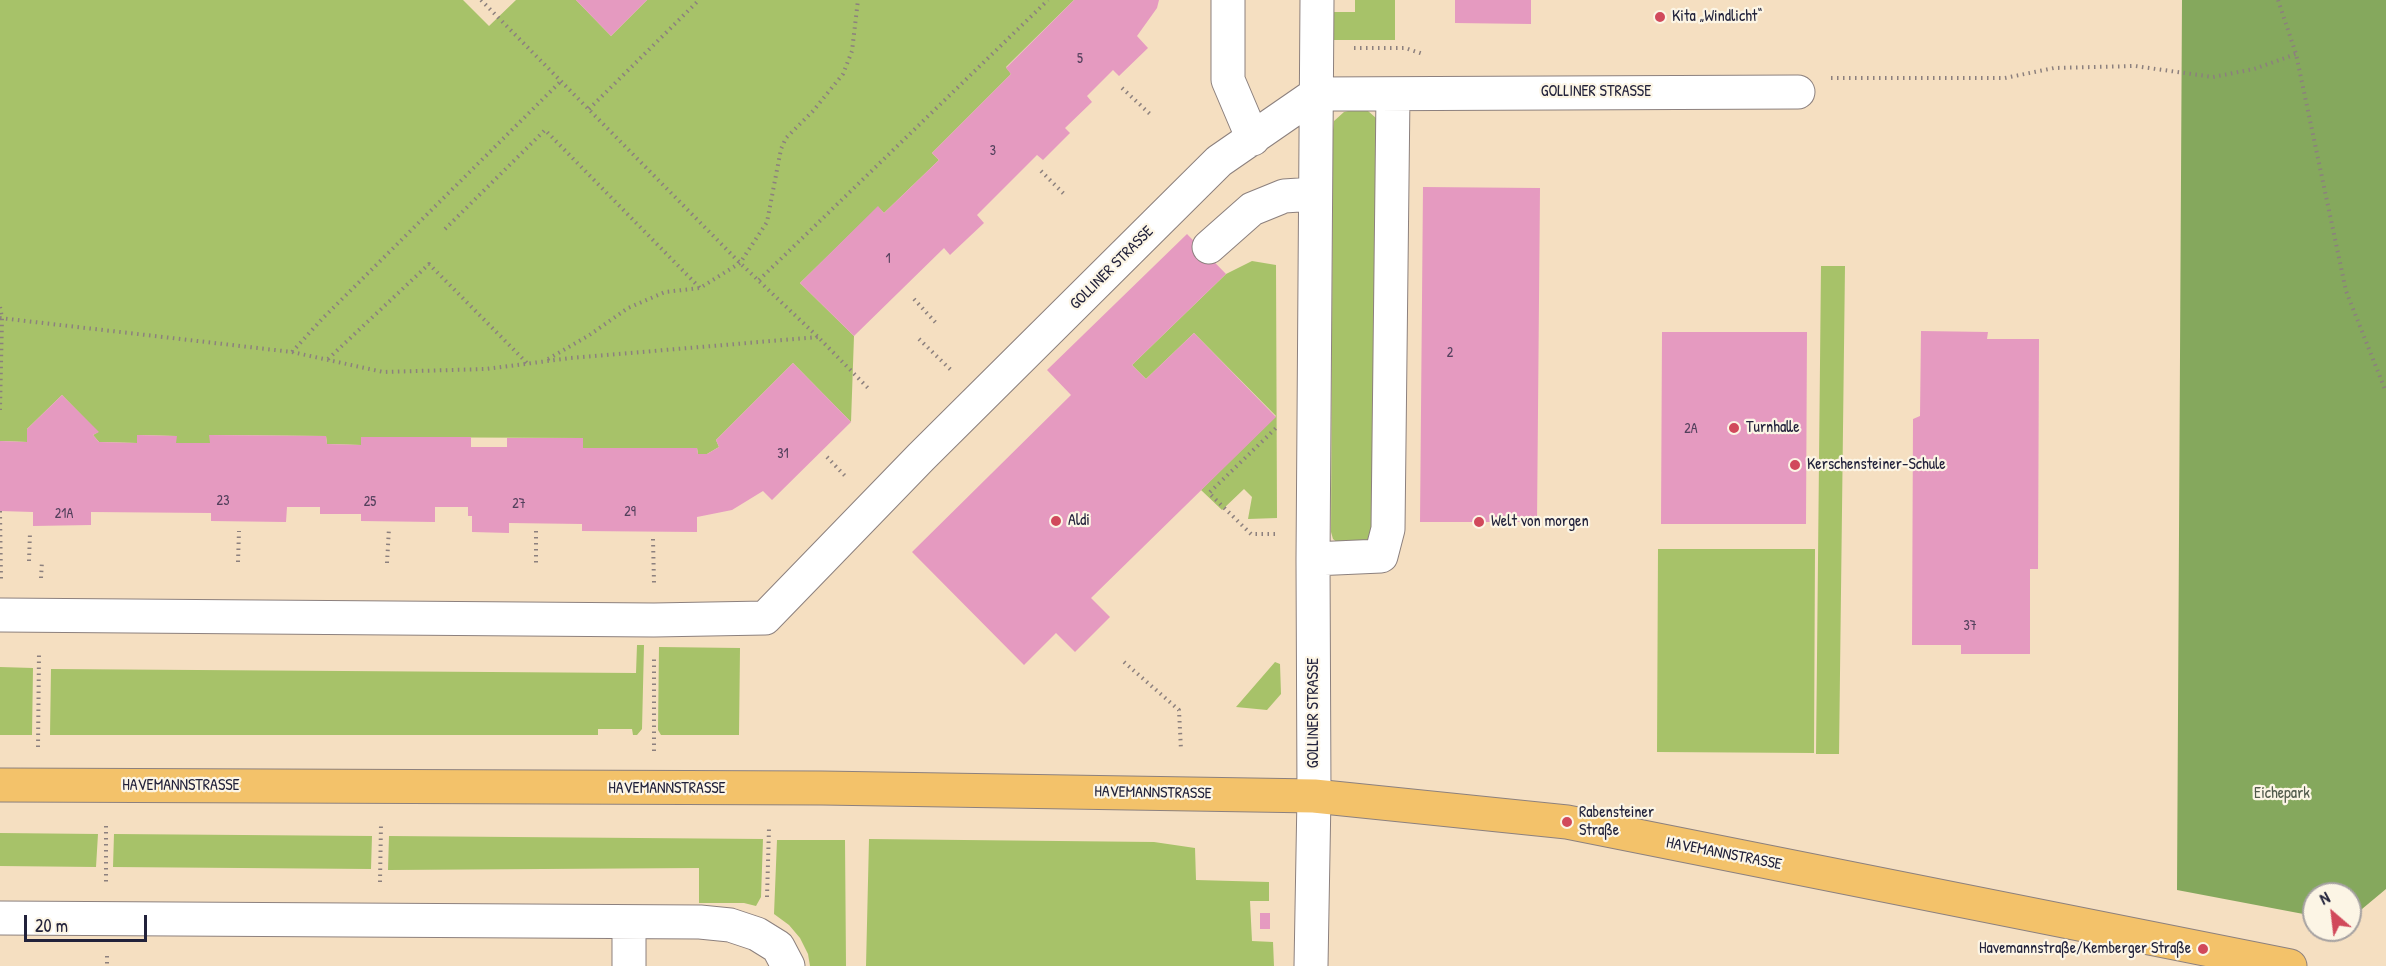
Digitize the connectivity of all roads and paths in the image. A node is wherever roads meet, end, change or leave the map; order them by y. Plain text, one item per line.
1 (481, 0) edge
2 (699, 0) edge
3 (858, 0) edge
4 (1047, 0) edge
5 (1228, 0) edge
6 (1317, 0) edge
7 (2278, 0) edge
8 (2296, 54) junction
9 (1830, 78) dead end
10 (561, 81) junction
11 (1122, 88) dead end
12 (1798, 92) dead end
13 (1316, 94) junction
14 (1393, 94) junction
15 (589, 109) junction
16 (1150, 114) dead end
17 (1252, 139) junction
18 (1041, 171) dead end
19 (1315, 194) junction
20 (1066, 196) dead end
21 (445, 229) dead end
22 (1209, 248) dead end
23 (740, 263) junction
24 (759, 280) junction
25 (700, 288) junction
26 (914, 299) dead end
27 (0, 307) edge
28 (1, 318) edge
29 (936, 323) dead end
30 (818, 337) junction
31 (919, 339) dead end
32 (292, 352) junction
33 (328, 360) junction
34 (545, 361) junction
35 (528, 364) junction
36 (868, 388) dead end
37 (2386, 392) edge
38 (981, 398) junction
39 (0, 410) edge
40 (1276, 428) dead end
41 (0, 511) edge
42 (389, 528) dead end
43 (239, 531) dead end
44 (536, 531) dead end
45 (30, 533) dead end
46 (1285, 534) dead end
47 (1312, 559) junction
48 (29, 561) dead end
49 (238, 562) dead end
50 (387, 563) dead end
51 (536, 564) dead end
52 (0, 615) edge
53 (1124, 662) dead end
54 (38, 665) dead end
55 (38, 747) dead end
56 (1181, 750) dead end
57 (0, 785) edge
58 (1314, 796) junction
59 (381, 823) dead end
60 (106, 826) dead end
61 (769, 828) dead end
62 (380, 873) dead end
63 (107, 877) dead end
64 (766, 907) dead end
65 (0, 918) edge
66 (628, 922) junction
67 (629, 966) edge
68 (788, 966) edge
69 (1311, 966) edge
70 (2290, 966) edge

1 - 10 path
2 - 15 path
3 - 23 path
4 - 24 path
5 - 17 street
6 - 13 street, GOLLINER STRASSE
7 - 8 path
8 - 9 path
8 - 37 path
10 - 15 path
10 - 32 path
11 - 16 path
12 - 14 street, GOLLINER STRASSE
13 - 14 street, GOLLINER STRASSE
13 - 17 street, GOLLINER STRASSE
13 - 19 street, GOLLINER STRASSE
14 - 47 street
15 - 23 path
17 - 38 street, GOLLINER STRASSE
18 - 20 path
19 - 22 street
19 - 47 street, GOLLINER STRASSE
21 - 25 path
23 - 24 path
23 - 25 path
24 - 30 path
25 - 34 path
26 - 29 path
27 - 28 path
28 - 32 path
28 - 39 path
30 - 34 path
30 - 36 path
31 - 38 path
32 - 33 path
33 - 35 path
33 - 35 path
34 - 35 path
38 - 52 street, GOLLINER STRASSE
40 - 46 path
41 - 52 path
42 - 50 path
43 - 49 path
44 - 51 path
45 - 48 path
47 - 58 street, GOLLINER STRASSE
53 - 56 path
54 - 55 path
57 - 58 main road, HAVEMANNSTRASSE
58 - 69 street
58 - 70 main road, HAVEMANNSTRASSE
59 - 62 path
60 - 63 path
61 - 64 path
65 - 66 street
66 - 67 street
66 - 68 street

